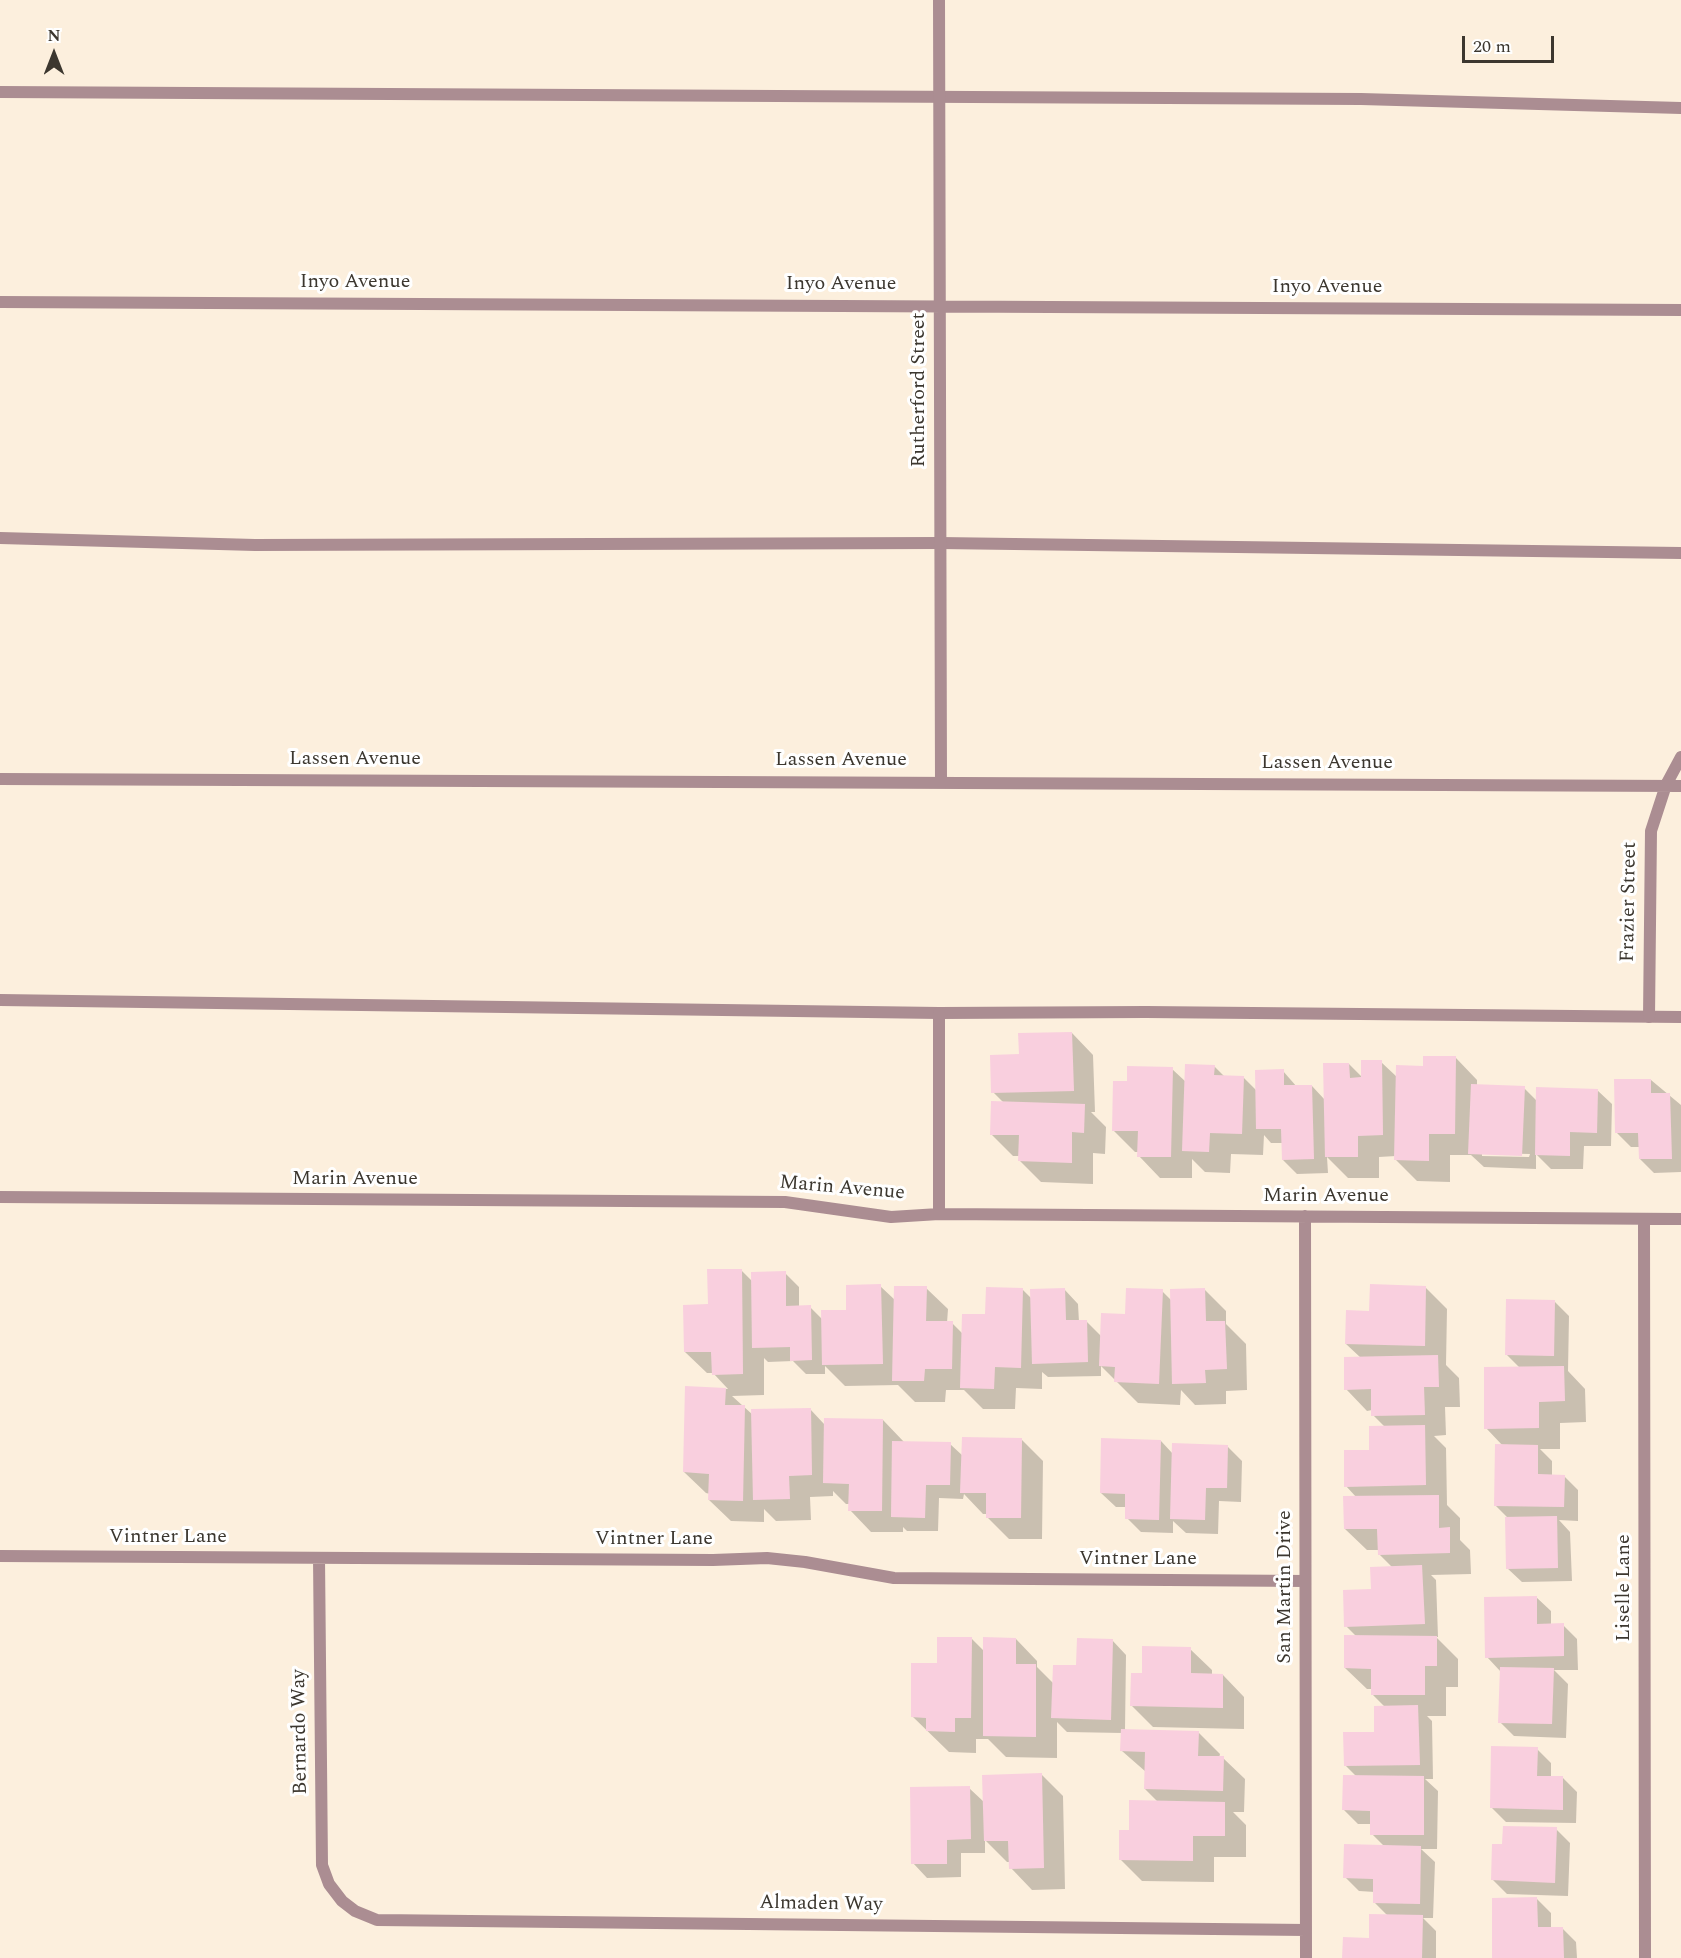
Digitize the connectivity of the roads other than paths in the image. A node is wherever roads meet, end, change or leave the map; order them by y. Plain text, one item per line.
1 (939, 0) edge
2 (0, 92) edge
3 (940, 96) junction
4 (1681, 108) edge
5 (0, 302) edge
6 (940, 305) junction
7 (1681, 310) edge
8 (0, 538) edge
9 (940, 543) junction
10 (1681, 553) edge
11 (1681, 757) edge
12 (0, 778) edge
13 (941, 781) junction
14 (1666, 785) junction
15 (1681, 786) edge
16 (0, 1000) edge
17 (939, 1013) junction
18 (1649, 1017) junction
19 (1681, 1017) edge
20 (0, 1197) edge
21 (939, 1214) junction
22 (1305, 1216) junction
23 (1644, 1219) junction
24 (1681, 1219) edge
25 (0, 1556) edge
26 (319, 1558) junction
27 (1305, 1581) junction
28 (342, 1901) joint
29 (1306, 1930) junction
30 (1306, 1958) edge
31 (1645, 1958) edge

1 - 3 street, Rutherford Street
2 - 3 street
3 - 4 street
3 - 6 street, Rutherford Street
5 - 6 street, Inyo Avenue
6 - 7 street, Inyo Avenue
6 - 9 street, Rutherford Street
8 - 9 street
9 - 10 street
9 - 13 street, Rutherford Street
11 - 14 street, Frazier Street
12 - 13 street, Lassen Avenue
13 - 14 street, Lassen Avenue
14 - 15 street, Lassen Avenue
14 - 18 street, Frazier Street
16 - 17 street
17 - 18 street
17 - 21 street
18 - 19 street
20 - 21 street, Marin Avenue
21 - 22 street, Marin Avenue
22 - 23 street, Marin Avenue
22 - 27 street, San Martin Drive
23 - 24 street, Marin Avenue
23 - 31 street, Liselle Lane
25 - 26 street, Vintner Lane
26 - 27 street, Vintner Lane
26 - 28 street, Bernardo Way
27 - 29 street, San Martin Drive
28 - 29 street, Almaden Way
29 - 30 street, San Martin Drive

